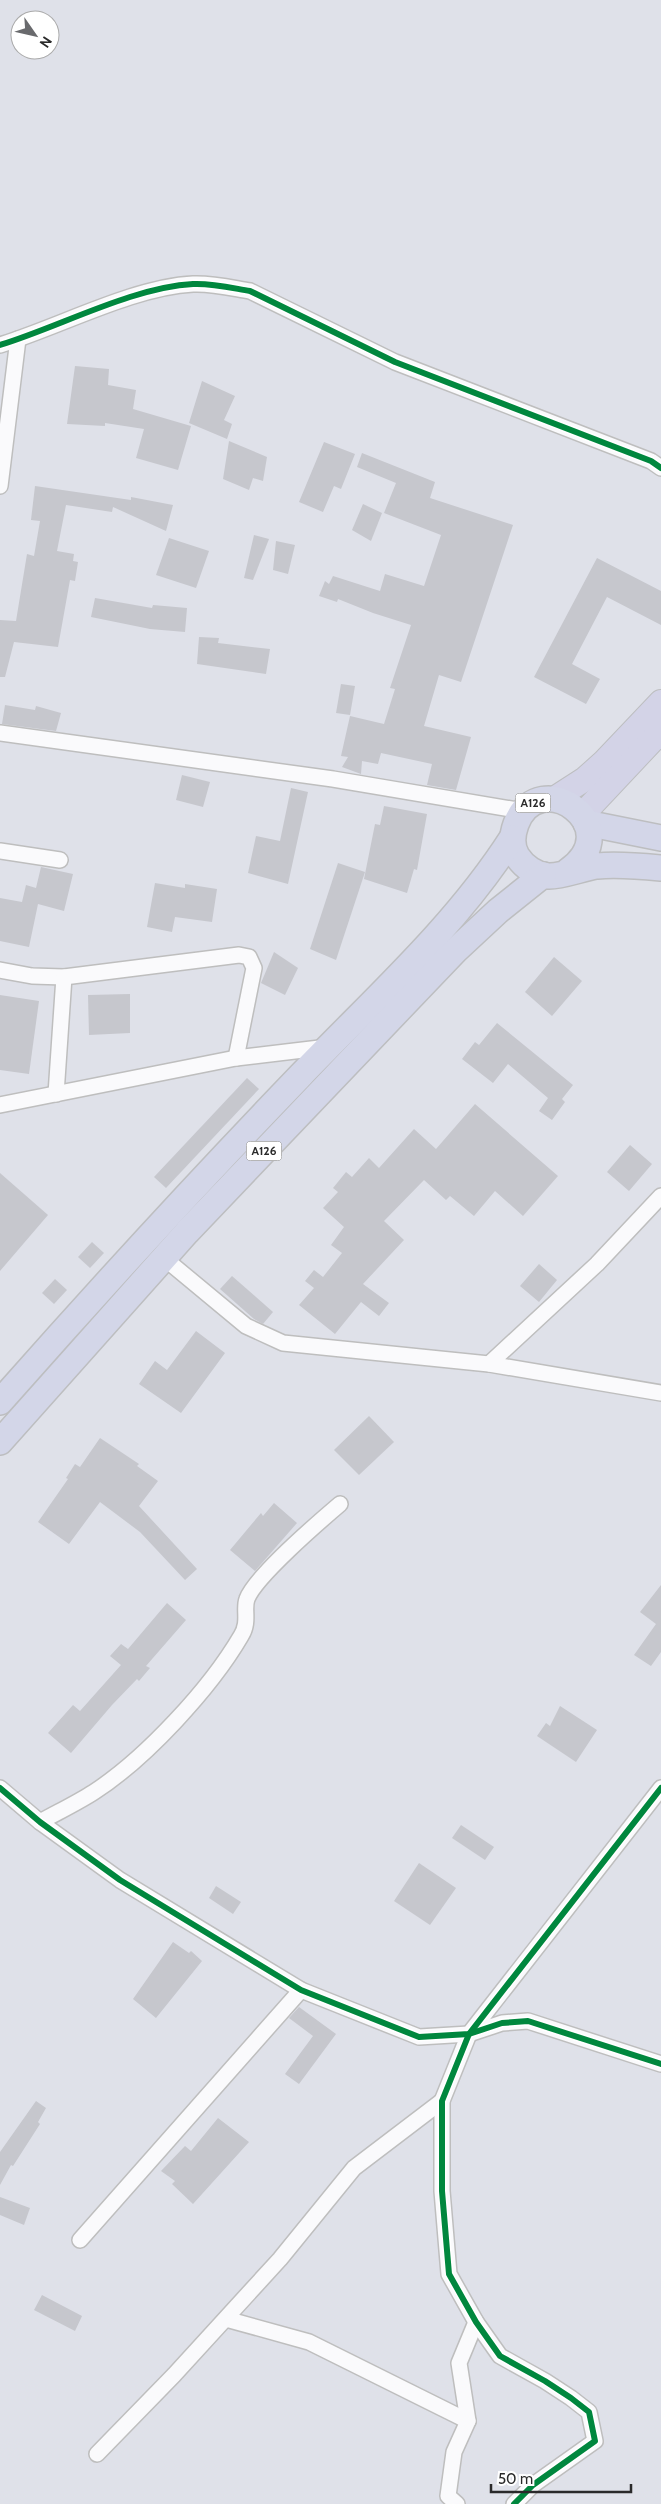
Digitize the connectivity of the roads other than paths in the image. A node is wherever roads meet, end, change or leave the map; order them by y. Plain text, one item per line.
1 (18, 340) junction
2 (0, 345) edge
3 (661, 468) edge
4 (0, 486) edge
5 (661, 702) edge
6 (661, 731) edge
7 (0, 733) edge
8 (554, 799) junction
9 (523, 811) junction
10 (584, 819) junction
11 (512, 838) junction
12 (661, 838) edge
13 (0, 851) edge
14 (60, 860) dead end
15 (661, 868) edge
16 (568, 871) junction
17 (543, 875) junction
18 (0, 970) edge
19 (64, 977) junction
20 (328, 1047) junction
21 (236, 1058) junction
22 (56, 1094) junction
23 (0, 1104) edge
24 (661, 1196) edge
25 (164, 1258) junction
26 (489, 1364) junction
27 (661, 1393) edge
28 (0, 1402) edge
29 (0, 1442) edge
30 (340, 1504) dead end
31 (0, 1788) edge
32 (661, 1788) edge
33 (40, 1822) junction
34 (301, 1990) junction
35 (469, 2034) junction
36 (661, 2064) edge
37 (442, 2101) junction
38 (80, 2240) dead end
39 (226, 2319) junction
40 (476, 2322) junction
41 (468, 2421) junction
42 (97, 2454) dead end
43 (457, 2504) edge
44 (514, 2504) edge

1 - 2 street
1 - 3 street
1 - 4 street
5 - 8 main road
6 - 10 main road
7 - 9 street
8 - 9 highway, A126
8 - 10 highway, A126
9 - 11 highway, A126
10 - 12 highway, A126
10 - 16 highway
11 - 17 highway
11 - 20 highway, A126
13 - 14 street
15 - 16 highway, A126
16 - 17 highway, A126
17 - 25 highway, A126
18 - 19 street
19 - 21 street
19 - 22 street
20 - 21 street
20 - 28 highway, A126
21 - 22 street
22 - 23 street
24 - 26 street
25 - 26 street
25 - 29 highway, A126
26 - 27 street
30 - 33 street
31 - 33 street
32 - 35 street
33 - 34 street
34 - 35 street
34 - 38 street
35 - 36 street
35 - 37 street
37 - 39 street
37 - 40 street
39 - 41 street
39 - 42 street
40 - 41 street
40 - 44 street
41 - 43 street

